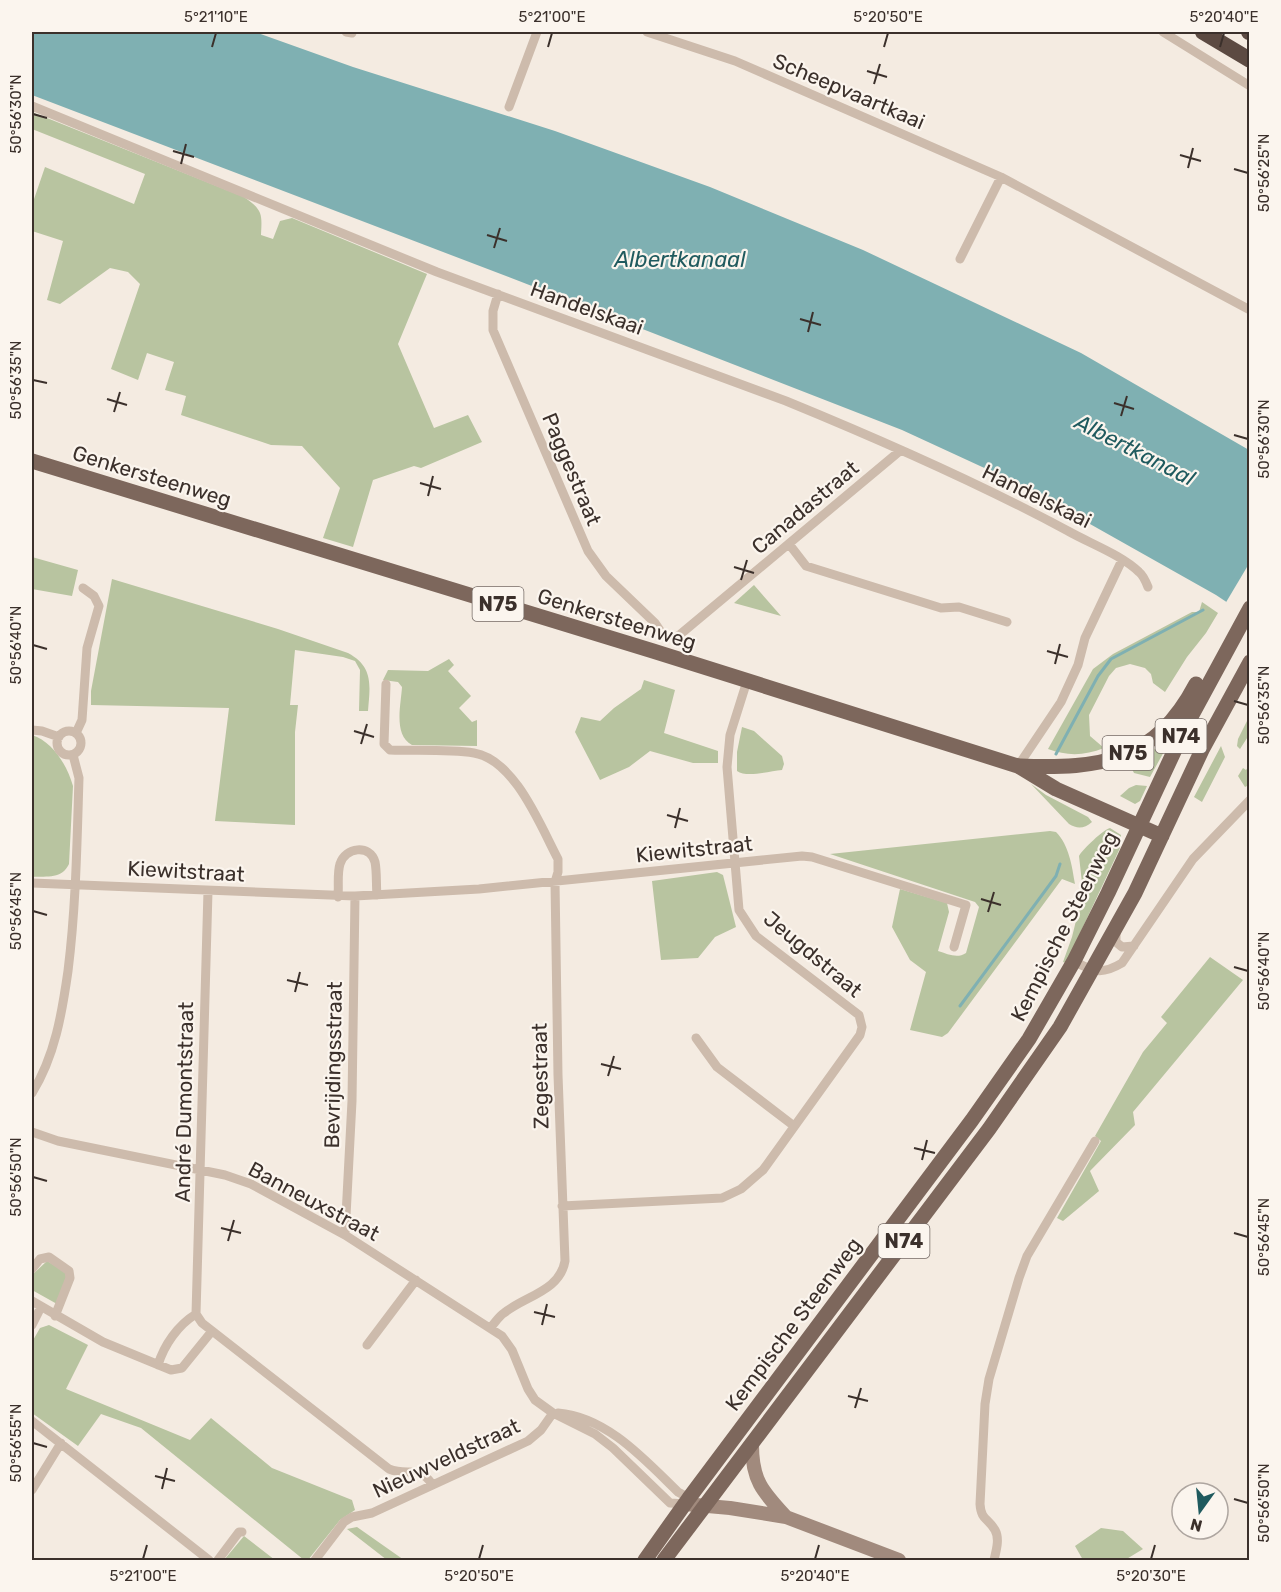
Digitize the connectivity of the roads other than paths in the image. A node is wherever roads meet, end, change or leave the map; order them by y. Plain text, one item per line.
1 (537, 32) edge
2 (647, 32) edge
3 (1162, 32) edge
4 (1203, 32) edge
5 (1250, 60) edge
6 (1250, 86) edge
7 (32, 106) edge
8 (509, 107) dead end
9 (1001, 177) junction
10 (960, 259) dead end
11 (498, 294) junction
12 (1250, 310) edge
13 (901, 450) junction
14 (32, 461) edge
15 (789, 544) junction
16 (1122, 560) junction
17 (1148, 587) dead end
18 (83, 588) dead end
19 (1250, 608) edge
20 (1006, 622) dead end
21 (663, 635) dead end
22 (677, 637) dead end
23 (1227, 648) junction
24 (1250, 662) edge
25 (747, 681) junction
26 (386, 684) dead end
27 (32, 730) edge
28 (76, 733) junction
29 (59, 737) junction
30 (73, 755) junction
31 (1017, 766) junction
32 (1250, 800) edge
33 (1138, 827) junction
34 (1162, 836) junction
35 (736, 862) junction
36 (555, 882) junction
37 (32, 883) edge
38 (75, 884) junction
39 (208, 891) junction
40 (376, 895) junction
41 (355, 896) junction
42 (338, 897) junction
43 (1116, 927) junction
44 (1134, 946) junction
45 (954, 947) dead end
46 (1074, 961) junction
47 (1092, 971) junction
48 (696, 1038) dead end
49 (32, 1093) edge
50 (794, 1126) junction
51 (32, 1132) edge
52 (1095, 1141) dead end
53 (201, 1171) junction
54 (562, 1206) junction
55 (345, 1235) junction
56 (32, 1269) edge
57 (417, 1280) junction
58 (32, 1301) edge
59 (41, 1307) junction
60 (196, 1314) junction
61 (55, 1316) junction
62 (32, 1325) edge
63 (491, 1327) junction
64 (212, 1331) junction
65 (367, 1345) dead end
66 (158, 1365) junction
67 (553, 1413) junction
68 (32, 1421) edge
69 (61, 1443) junction
70 (752, 1445) junction
71 (432, 1484) junction
72 (32, 1490) edge
73 (687, 1501) junction
74 (707, 1506) junction
75 (786, 1517) junction
76 (242, 1532) dead end
77 (209, 1560) edge
78 (218, 1560) edge
79 (315, 1560) edge
80 (645, 1560) edge
81 (664, 1560) edge
82 (899, 1560) edge
83 (994, 1560) edge

1 - 8 street
2 - 9 street, Scheepvaartkaai
3 - 6 street
4 - 5 highway
7 - 11 street, Handelskaai
9 - 10 street
9 - 12 street, Scheepvaartkaai
11 - 13 street, Handelskaai
11 - 21 street, Paggestraat
13 - 15 street, Canadastraat
13 - 16 street, Handelskaai
14 - 25 main road, Genkersteenweg / N75
15 - 20 street
15 - 22 street, Canadastraat
16 - 17 street, Handelskaai
16 - 31 street
18 - 28 street
19 - 23 main road, Kempische Steenweg / N74
23 - 31 main road, Genkersteenweg / N75
23 - 33 main road, Kempische Steenweg / N74
24 - 34 main road, Kempische Steenweg / N74
25 - 31 main road, Genkersteenweg / N75
25 - 35 street, Jeugdstraat
26 - 36 street, Zegestraat
27 - 29 street
28 - 29 street
28 - 30 street
29 - 30 street
30 - 38 street
31 - 33 main road, Genkersteenweg / N75
32 - 44 street
33 - 34 main road, Genkersteenweg / N75
33 - 46 main road, Kempische Steenweg / N74
34 - 43 main road, Kempische Steenweg / N74
35 - 36 street, Kiewitstraat
35 - 45 street, Kiewitstraat
35 - 50 street, Jeugdstraat
36 - 40 street, Kiewitstraat
36 - 54 street, Zegestraat
37 - 38 street, Kiewitstraat
38 - 39 street, Kiewitstraat
38 - 49 street
39 - 42 street, Kiewitstraat
39 - 53 street, André Dumontstraat
40 - 41 street, Kiewitstraat
40 - 42 street
41 - 42 street, Kiewitstraat
41 - 55 street, Bevrijdingsstraat
43 - 44 street
43 - 47 main road, Kempische Steenweg / N74
44 - 47 street
46 - 47 street
46 - 73 main road, Kempische Steenweg / N74
47 - 70 main road, Kempische Steenweg / N74
48 - 50 street
50 - 54 street, Jeugdstraat
51 - 53 street, Banneuxstraat
52 - 83 street
53 - 55 street, Banneuxstraat
53 - 60 street, André Dumontstraat
54 - 63 street, Zegestraat
55 - 57 street, Banneuxstraat
56 - 61 street
57 - 63 street, Banneuxstraat
57 - 65 street
58 - 59 street
59 - 61 street
59 - 62 street
60 - 64 street
60 - 66 street
61 - 66 street
63 - 67 street, Banneuxstraat
64 - 66 street
64 - 71 street
67 - 71 street, Nieuwveldstraat
67 - 73 street
68 - 69 street
69 - 72 street
69 - 77 street
70 - 74 main road, Kempische Steenweg / N74
70 - 75 street
71 - 79 street, Nieuwveldstraat
73 - 74 street
73 - 80 main road, Kempische Steenweg / N74
74 - 75 street
74 - 81 main road, Kempische Steenweg / N74
75 - 82 street
76 - 78 street

